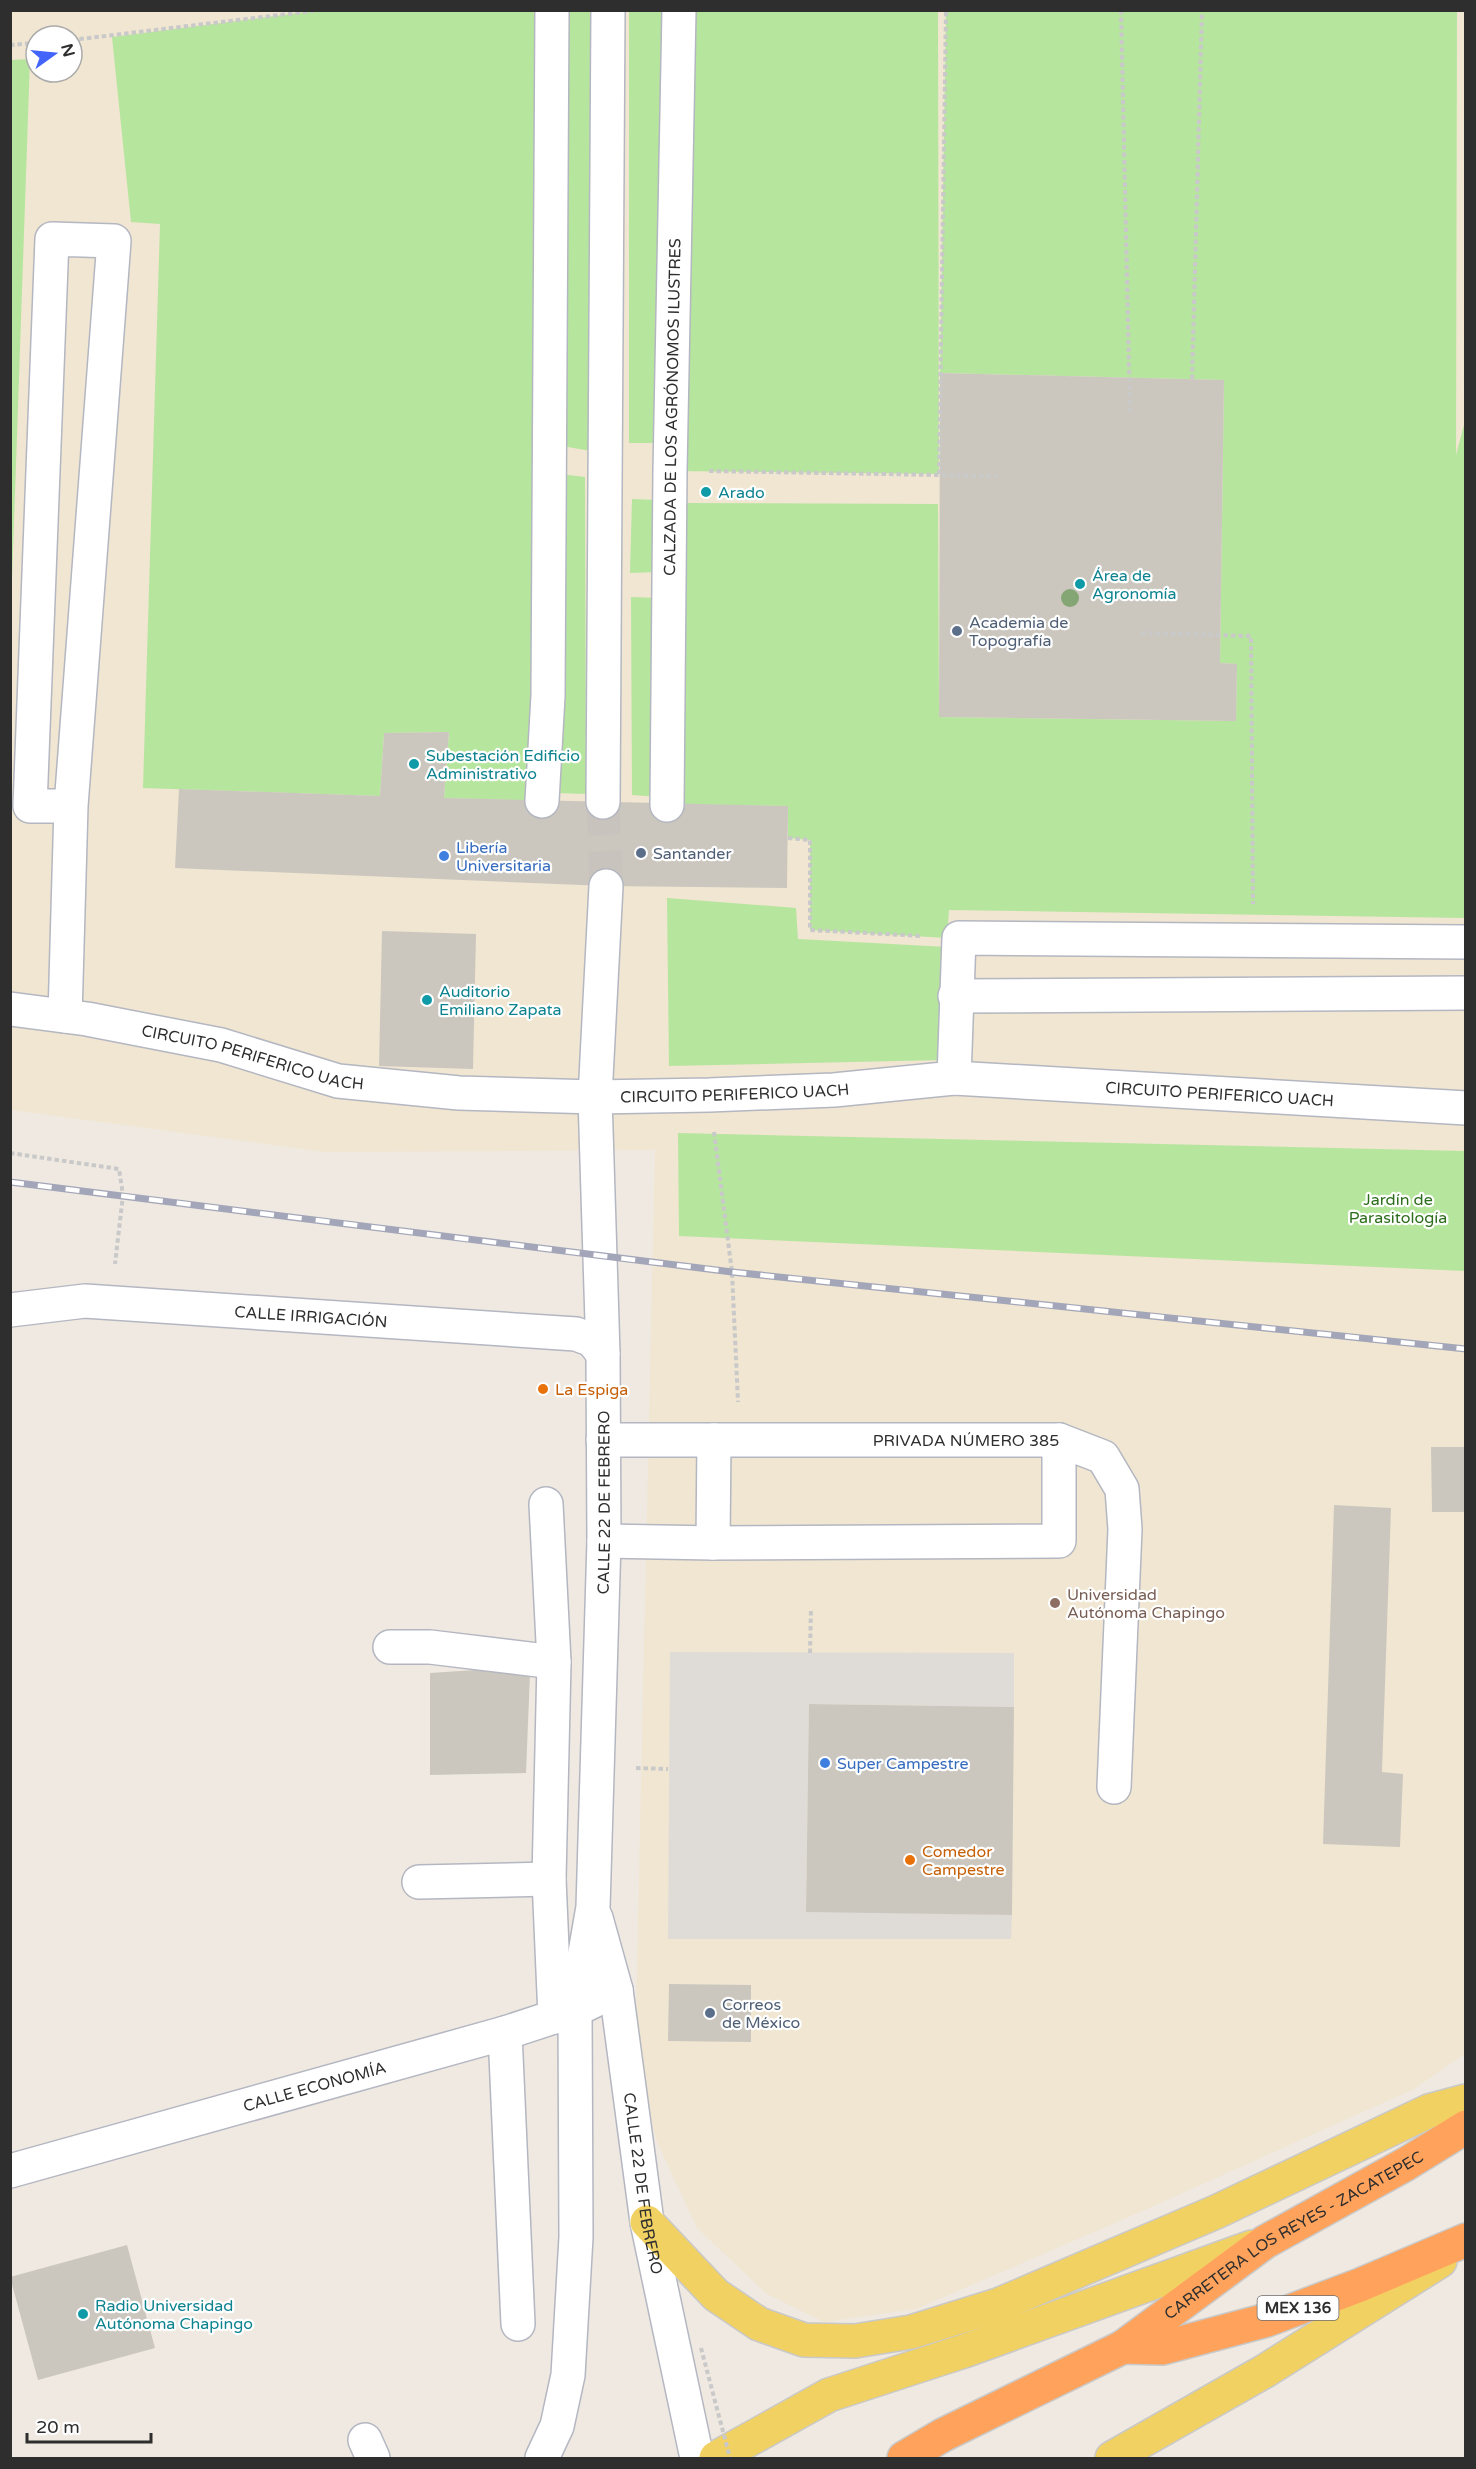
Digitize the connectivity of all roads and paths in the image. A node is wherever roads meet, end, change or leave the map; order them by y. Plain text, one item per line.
1 (321, 10) edge
2 (552, 10) edge
3 (609, 10) edge
4 (678, 10) edge
5 (946, 10) edge
6 (1121, 10) edge
7 (1202, 10) edge
8 (84, 39) edge
9 (1192, 379) dead end
10 (1130, 412) dead end
11 (670, 471) junction
12 (939, 474) junction
13 (997, 476) dead end
14 (1141, 633) dead end
15 (542, 801) dead end
16 (603, 802) tunnel mouth
17 (668, 805) dead end
18 (71, 806) junction
19 (788, 838) dead end
20 (606, 886) tunnel mouth
21 (958, 938) junction
22 (1254, 940) junction
23 (1466, 942) edge
24 (1466, 993) edge
25 (956, 996) junction
26 (10, 1009) edge
27 (65, 1016) junction
28 (954, 1077) junction
29 (709, 1095) junction
30 (595, 1097) junction
31 (1466, 1108) edge
32 (10, 1153) edge
33 (84, 1301) junction
34 (10, 1310) edge
35 (603, 1354) junction
36 (603, 1440) junction
37 (724, 1440) junction
38 (1059, 1440) junction
39 (546, 1504) dead end
40 (604, 1541) junction
41 (713, 1543) junction
42 (811, 1608) dead end
43 (390, 1647) dead end
44 (810, 1653) dead end
45 (554, 1662) junction
46 (1114, 1787) dead end
47 (549, 1879) junction
48 (419, 1882) dead end
49 (594, 1907) junction
50 (616, 1990) junction
51 (565, 2014) junction
52 (505, 2033) junction
53 (1466, 2101) edge
54 (1466, 2127) edge
55 (10, 2171) edge
56 (647, 2222) junction
57 (1265, 2242) junction
58 (1466, 2243) edge
59 (518, 2324) dead end
60 (1123, 2347) junction
61 (701, 2348) dead end
62 (542, 2458) edge
63 (697, 2458) edge
64 (716, 2458) edge
65 (729, 2458) edge
66 (904, 2458) edge
67 (1112, 2458) edge

1 - 8 path
2 - 15 street
3 - 16 street
4 - 11 street, CALZADA DE LOS AGRÓNOMOS ILUSTRES
5 - 12 path
6 - 10 path
7 - 9 path
11 - 12 path
11 - 17 street, CALZADA DE LOS AGRÓNOMOS ILUSTRES
12 - 13 path
14 - 22 path
18 - 18 street
18 - 27 street
19 - 21 path
20 - 30 street
21 - 22 street
21 - 25 street
22 - 23 street
24 - 25 street
25 - 28 street
26 - 27 street, CIRCUITO PERIFERICO UACH
27 - 30 street, CIRCUITO PERIFERICO UACH
28 - 29 street, CIRCUITO PERIFERICO UACH
28 - 31 street, CIRCUITO PERIFERICO UACH
29 - 30 street, CIRCUITO PERIFERICO UACH
29 - 37 path
30 - 35 street, CALLE 22 DE FEBRERO
32 - 33 path
33 - 34 street, CALLE IRRIGACIÓN
33 - 35 street, CALLE IRRIGACIÓN
35 - 36 street, CALLE 22 DE FEBRERO
36 - 37 street, PRIVADA NÚMERO 385
36 - 40 street, CALLE 22 DE FEBRERO
37 - 38 street, PRIVADA NÚMERO 385
37 - 41 street
38 - 41 street, PRIVADA NÚMERO 385
38 - 46 street
39 - 45 street
40 - 41 street, PRIVADA NÚMERO 385
40 - 49 street, CALLE 22 DE FEBRERO
42 - 44 path
43 - 45 street
45 - 47 street
47 - 48 street
47 - 51 street
49 - 50 street, CALLE 22 DE FEBRERO
49 - 51 street, CALLE 22 DE FEBRERO
50 - 51 street, CALLE ECONOMÍA
50 - 56 street, CALLE 22 DE FEBRERO
51 - 52 street, CALLE ECONOMÍA
51 - 62 street, CALLE 22 DE FEBRERO
52 - 55 street, CALLE ECONOMÍA
52 - 59 street
53 - 56 main road
54 - 57 highway, CARRETERA LOS REYES - ZACATEPEC / MEX 136
56 - 63 street, CALLE 22 DE FEBRERO
57 - 60 highway, CARRETERA LOS REYES - ZACATEPEC / MEX 136
57 - 64 main road
58 - 60 highway, CARRETERA LOS REYES - ZACATEPEC / MEX 136
58 - 67 main road
60 - 66 highway, CARRETERA LOS REYES - ZACATEPEC / MEX 136
61 - 65 path, bridge

